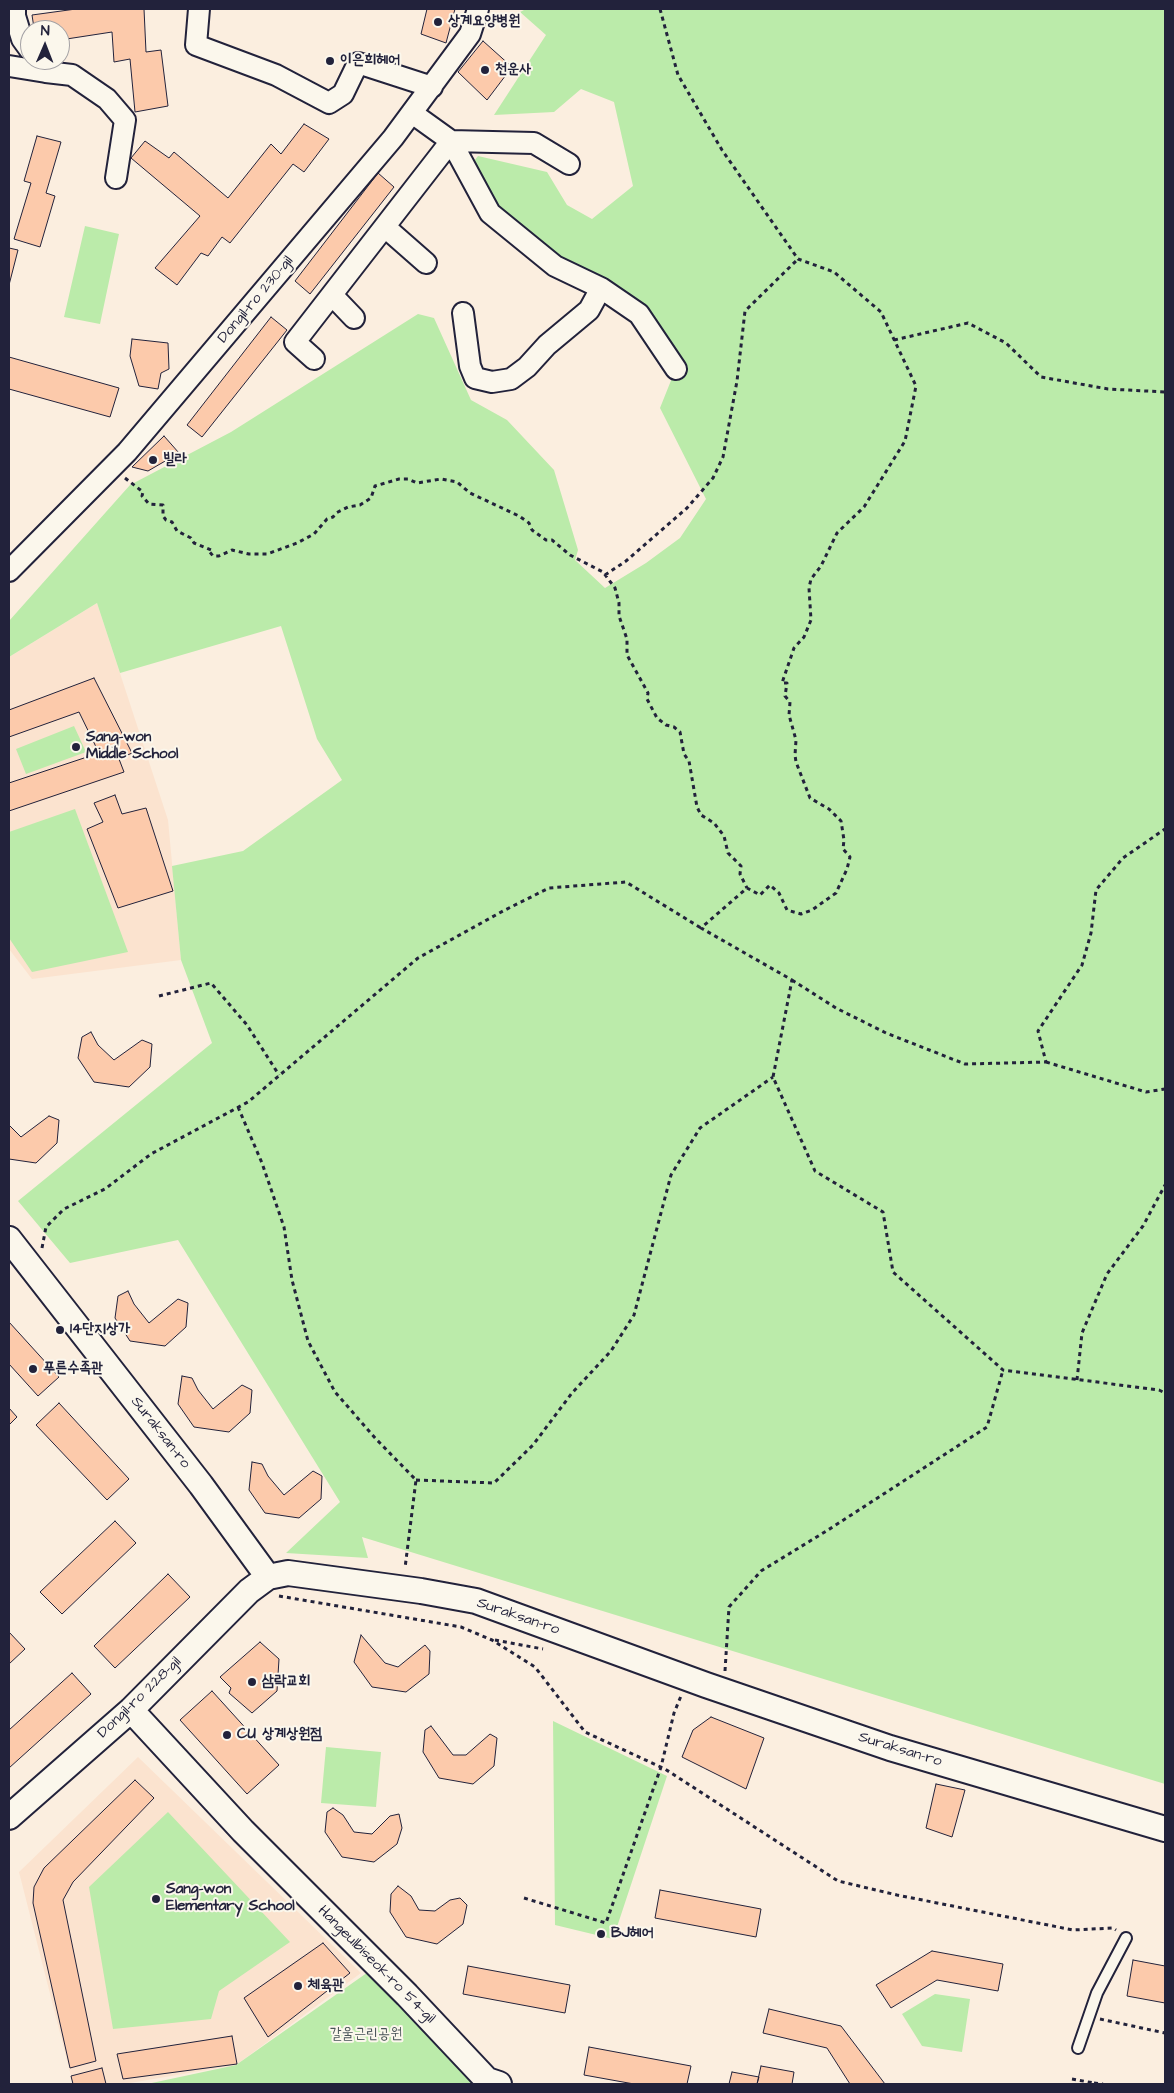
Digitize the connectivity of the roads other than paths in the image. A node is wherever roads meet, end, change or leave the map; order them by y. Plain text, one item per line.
1 (199, 9) edge
2 (478, 9) edge
3 (13, 14) edge
4 (20, 34) edge
5 (55, 70) edge
6 (432, 87) junction
7 (412, 113) junction
8 (451, 141) junction
9 (569, 164) dead end
10 (116, 178) dead end
11 (385, 227) junction
12 (426, 263) dead end
13 (601, 288) junction
14 (332, 295) junction
15 (463, 313) dead end
16 (354, 318) dead end
17 (314, 360) dead end
18 (676, 369) dead end
19 (9, 570) edge
20 (9, 1239) edge
21 (268, 1577) junction
22 (131, 1710) junction
23 (9, 1817) edge
24 (1165, 1829) edge
25 (1126, 1938) road end
26 (1078, 2048) dead end
27 (499, 2084) edge

1 - 6 street
2 - 6 street, Dongil-ro 230-gil
3 - 4 street
5 - 10 street
6 - 7 street, Dongil-ro 230-gil
7 - 8 street
7 - 19 street, Dongil-ro 230-gil
8 - 9 street
8 - 11 street
8 - 13 street
11 - 12 street
11 - 14 street
13 - 15 street
13 - 18 street
14 - 16 street
14 - 17 street
20 - 21 street, Suraksan-ro
21 - 22 street, Dongil-ro 228-gil
21 - 24 street, Suraksan-ro
22 - 23 street, Dongil-ro 228-gil
22 - 27 street, Hangeulbiseok-ro 54-gil
25 - 26 lane

